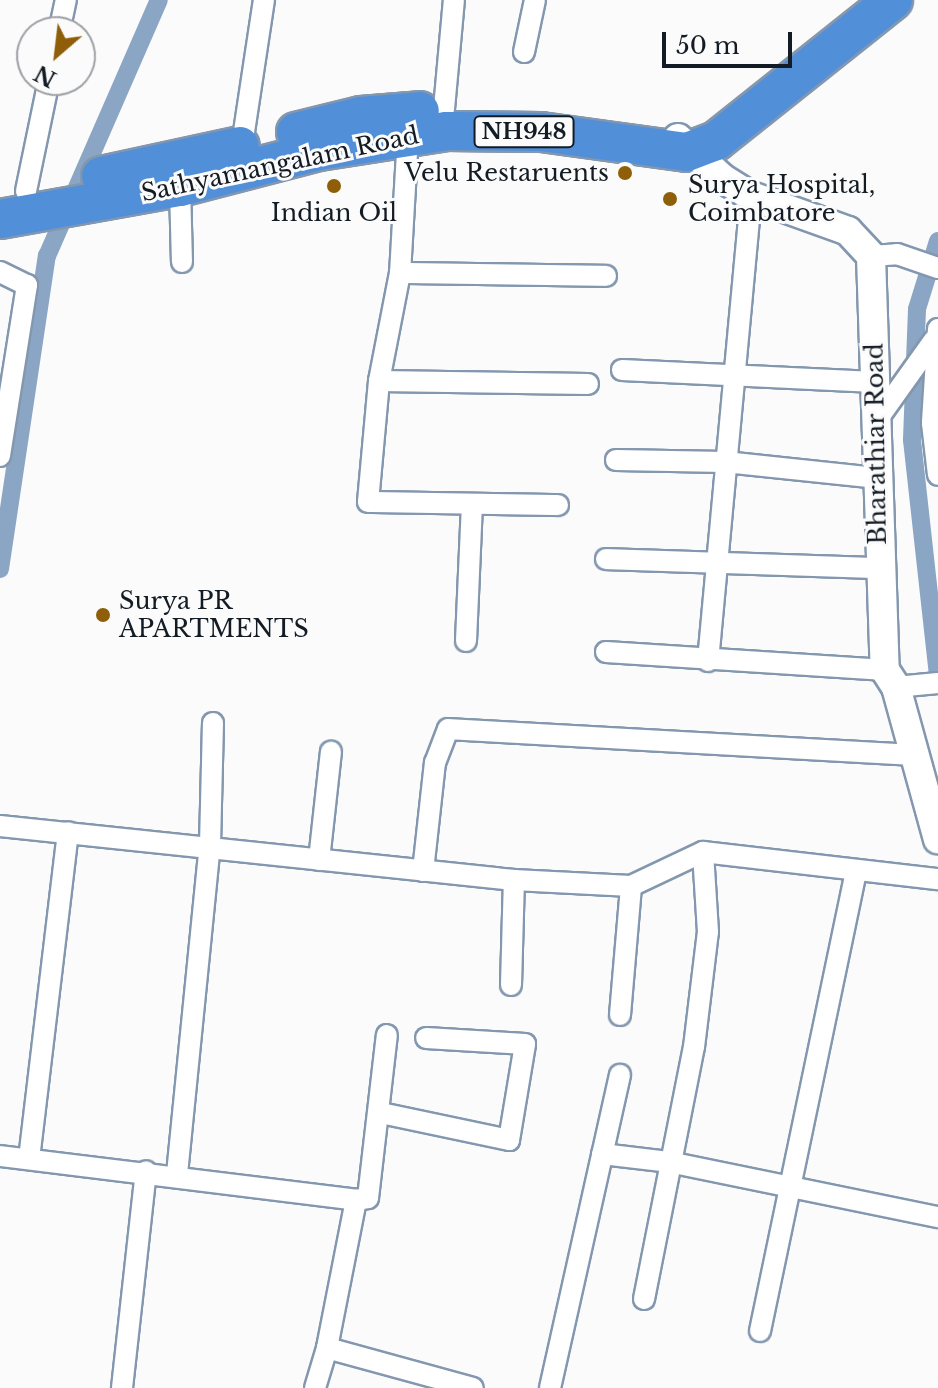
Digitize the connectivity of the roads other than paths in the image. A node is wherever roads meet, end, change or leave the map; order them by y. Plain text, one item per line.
1 (264, 0) edge
2 (454, 0) edge
3 (535, 0) edge
4 (867, 0) edge
5 (893, 0) edge
6 (524, 52) dead end
7 (45, 96) edge
8 (444, 109) junction
9 (408, 135) junction
10 (681, 142) junction
11 (242, 145) junction
12 (115, 185) junction
13 (180, 187) junction
14 (751, 196) junction
15 (17, 202) edge
16 (884, 255) junction
17 (182, 262) dead end
18 (938, 268) edge
19 (0, 272) edge
20 (400, 273) junction
21 (606, 276) dead end
22 (936, 337) edge
23 (622, 370) dead end
24 (734, 376) junction
25 (379, 381) junction
26 (875, 382) junction
27 (588, 384) dead end
28 (878, 419) junction
29 (0, 456) edge
30 (616, 460) dead end
31 (725, 462) junction
32 (938, 475) edge
33 (878, 478) junction
34 (472, 504) junction
35 (558, 505) dead end
36 (606, 559) dead end
37 (718, 562) junction
38 (879, 568) junction
39 (466, 641) dead end
40 (606, 652) dead end
41 (708, 661) junction
42 (894, 681) junction
43 (938, 683) edge
44 (213, 723) dead end
45 (331, 752) dead end
46 (913, 755) junction
47 (3, 826) edge
48 (68, 832) junction
49 (938, 839) edge
50 (210, 845) junction
51 (703, 852) junction
52 (319, 860) junction
53 (423, 871) junction
54 (856, 872) junction
55 (938, 879) edge
56 (514, 880) junction
57 (631, 886) junction
58 (511, 985) dead end
59 (620, 1015) dead end
60 (387, 1035) dead end
61 (426, 1038) dead end
62 (620, 1075) dead end
63 (381, 1113) junction
64 (602, 1154) junction
65 (0, 1156) edge
66 (29, 1159) junction
67 (669, 1162) junction
68 (146, 1171) junction
69 (177, 1174) junction
70 (791, 1187) junction
71 (356, 1200) junction
72 (938, 1217) edge
73 (644, 1299) dead end
74 (760, 1331) dead end
75 (327, 1348) junction
76 (122, 1388) edge
77 (315, 1388) edge
78 (473, 1388) edge
79 (550, 1388) edge

1 - 11 street
2 - 8 street
3 - 6 street
4 - 10 highway, NH948
5 - 10 highway
7 - 15 street
8 - 10 highway, NH948
8 - 11 highway, NH948
9 - 10 highway, Sathyamangalam Road / NH948
9 - 13 highway, Sathyamangalam Road / NH948
9 - 20 street
10 - 14 main road
11 - 12 highway, NH948
12 - 13 highway, Sathyamangalam Road / NH948
12 - 15 highway, NH948
13 - 17 street
14 - 16 main road
14 - 24 street
16 - 18 street
16 - 26 main road, Bharathiar Road
19 - 29 street
20 - 21 street
20 - 25 street
22 - 28 street
22 - 32 street
23 - 24 street
24 - 26 street
24 - 31 street
25 - 27 street
25 - 34 street
26 - 28 main road, Bharathiar Road
28 - 33 main road, Bharathiar Road
30 - 31 street
31 - 33 street
31 - 37 street
33 - 38 main road, Bharathiar Road
34 - 35 street
34 - 39 street
36 - 37 street
37 - 38 street
37 - 41 street
38 - 42 main road, Bharathiar Road
40 - 41 street
41 - 42 street
42 - 43 street
42 - 46 main road, Bharathiar Road
44 - 50 street
45 - 52 street
46 - 49 main road, Bharathiar Road
46 - 53 street
47 - 48 street
48 - 50 street
48 - 66 street
50 - 52 street
50 - 69 street
51 - 54 street
51 - 57 street
51 - 67 street
52 - 53 street
53 - 56 street
54 - 55 street
54 - 70 street
56 - 57 street
56 - 58 street
57 - 59 street
60 - 63 street
61 - 63 street
62 - 64 street
63 - 71 street
64 - 67 street
64 - 79 street
65 - 66 street
66 - 68 street
67 - 70 street
67 - 73 street
68 - 69 street
68 - 76 street
69 - 71 street
70 - 72 street
70 - 74 street
71 - 75 street
75 - 77 street
75 - 78 street

